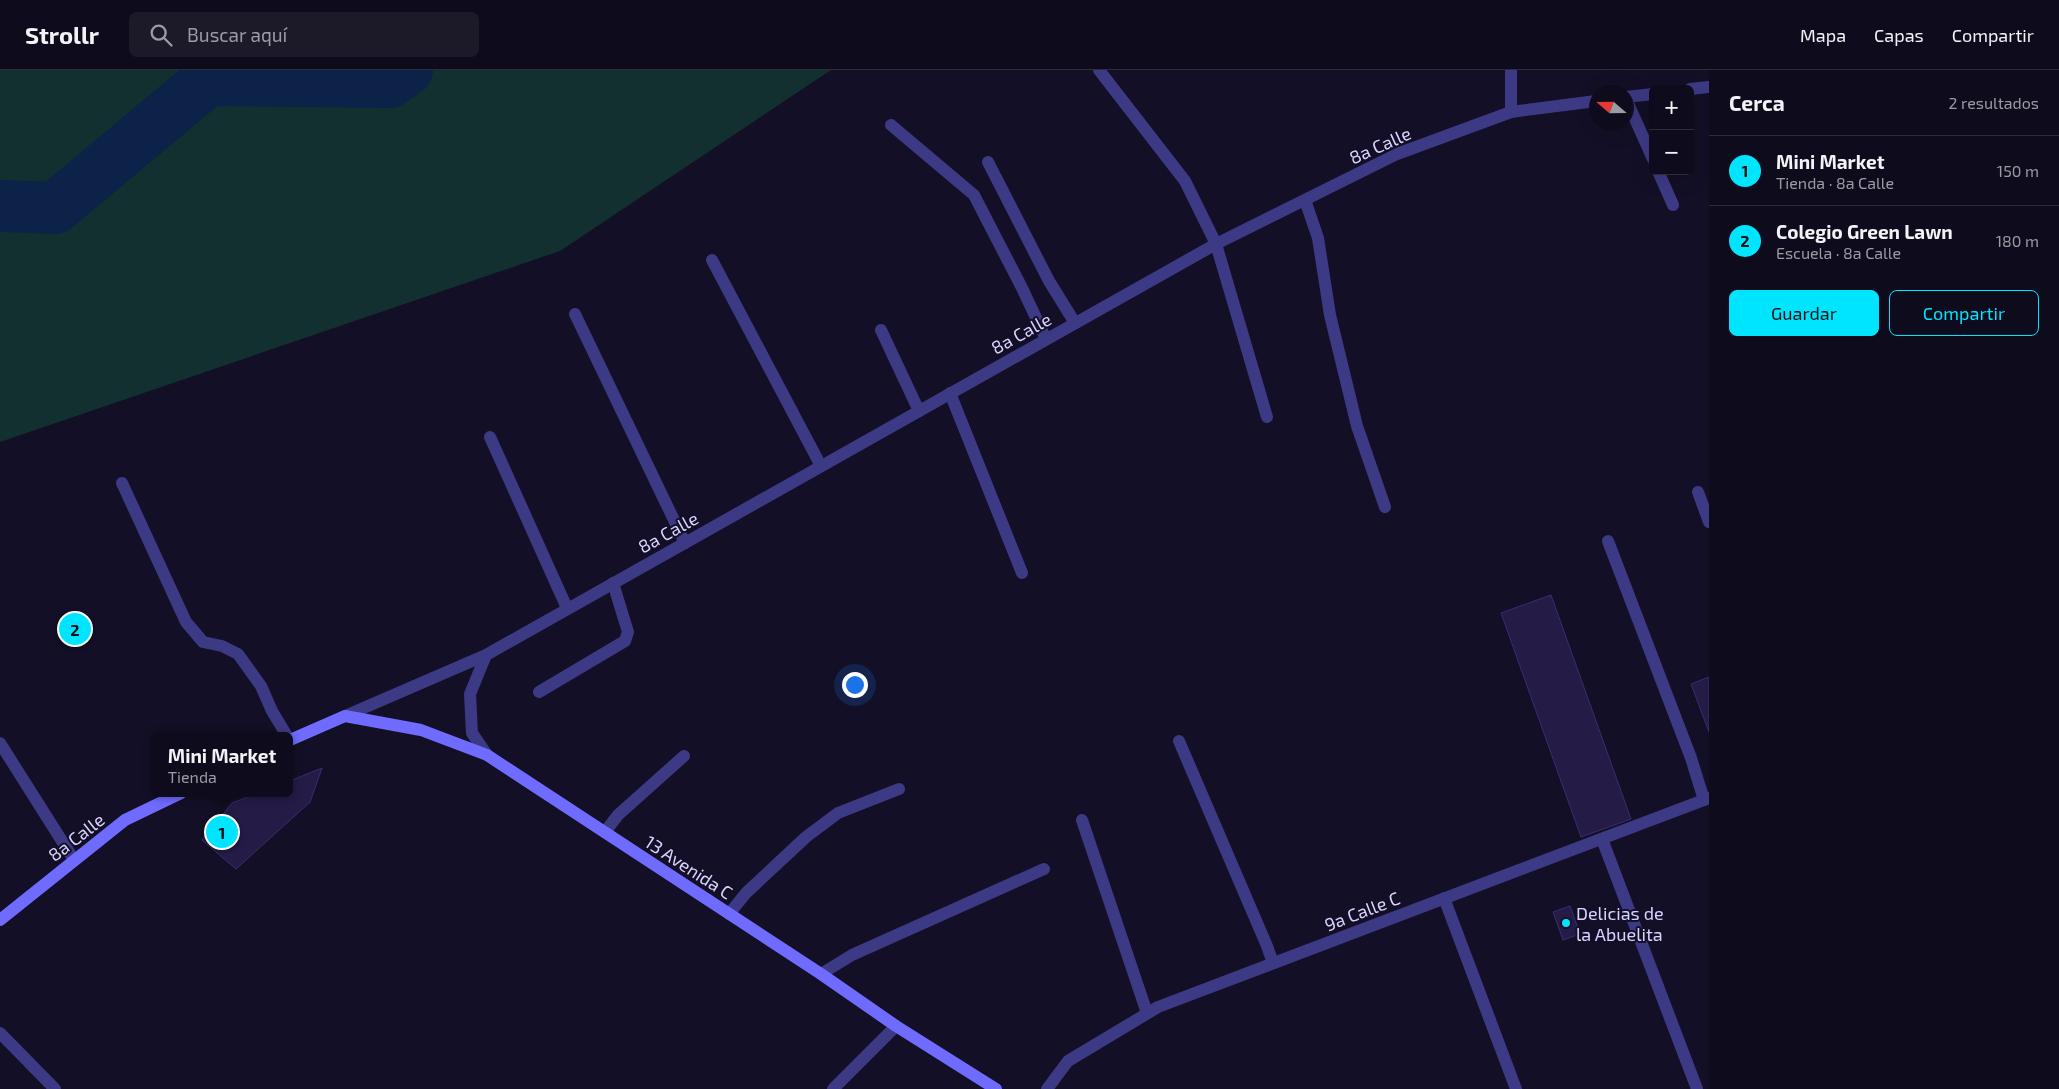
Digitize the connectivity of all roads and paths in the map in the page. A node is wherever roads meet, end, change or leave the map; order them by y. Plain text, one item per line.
1 (1099, 70) edge
2 (1511, 70) edge
3 (1709, 86) edge
4 (1694, 88) edge
5 (1649, 95) edge
6 (1634, 97) edge
7 (1589, 102) edge
8 (1511, 112) junction
9 (1634, 116) edge
10 (891, 125) dead end
11 (1649, 149) edge
12 (988, 162) dead end
13 (1660, 175) edge
14 (1305, 200) junction
15 (1673, 205) dead end
16 (1216, 244) junction
17 (712, 260) dead end
18 (575, 314) dead end
19 (1075, 323) junction
20 (881, 330) dead end
21 (1046, 340) junction
22 (950, 393) junction
23 (919, 411) junction
24 (1267, 417) dead end
25 (490, 437) dead end
26 (821, 466) junction
27 (122, 483) dead end
28 (1698, 492) dead end
29 (1385, 507) dead end
30 (1709, 522) edge
31 (1608, 541) dead end
32 (685, 543) junction
33 (1022, 573) dead end
34 (613, 583) junction
35 (567, 608) junction
36 (486, 655) junction
37 (539, 692) dead end
38 (345, 716) junction
39 (285, 732) edge
40 (293, 739) edge
41 (1178, 741) dead end
42 (0, 743) edge
43 (487, 755) junction
44 (684, 756) dead end
45 (899, 790) dead end
46 (173, 797) edge
47 (1707, 799) edge
48 (1082, 820) dead end
49 (604, 832) junction
50 (1602, 839) junction
51 (74, 860) junction
52 (1044, 869) dead end
53 (1444, 898) junction
54 (729, 914) junction
55 (0, 920) edge
56 (1273, 963) junction
57 (820, 974) junction
58 (1147, 1013) junction
59 (896, 1026) junction
60 (0, 1033) edge
61 (55, 1089) edge
62 (833, 1089) edge
63 (996, 1089) edge
64 (1047, 1089) edge
65 (1516, 1089) edge
66 (1697, 1089) edge

1 - 16 street
2 - 8 street
3 - 4 street
5 - 6 street
7 - 8 street, 8a Calle
8 - 14 street, 8a Calle
9 - 11 street
10 - 21 street
12 - 19 street
13 - 15 street
14 - 16 street, 8a Calle
14 - 29 street
16 - 19 street, 8a Calle
16 - 24 street
17 - 26 street
18 - 32 street
19 - 21 street, 8a Calle
20 - 23 street
21 - 22 street, 8a Calle
22 - 23 street, 8a Calle
22 - 33 street
23 - 26 street, 8a Calle
25 - 35 street
26 - 32 street, 8a Calle
27 - 39 street
28 - 30 street
31 - 47 street
32 - 34 street, 8a Calle
34 - 35 street, 8a Calle
34 - 37 street
35 - 36 street, 8a Calle
36 - 38 street, 8a Calle
36 - 43 street
38 - 40 street, 8a Calle
38 - 43 street, 13 Avenida C
41 - 56 street
42 - 51 street
43 - 49 street, 13 Avenida C
44 - 49 street
45 - 54 street
46 - 51 street, 8a Calle
47 - 50 street, 9a Calle C
48 - 58 street
49 - 54 street, 13 Avenida C
50 - 53 street, 9a Calle C
50 - 66 street
51 - 55 street, 8a Calle
52 - 57 street
53 - 56 street, 9a Calle C
53 - 65 street
54 - 57 street, 13 Avenida C
56 - 58 street, 9a Calle C
57 - 59 street, 13 Avenida C
58 - 64 street, 9a Calle C
59 - 62 street
59 - 63 street, 13 Avenida C
60 - 61 street

